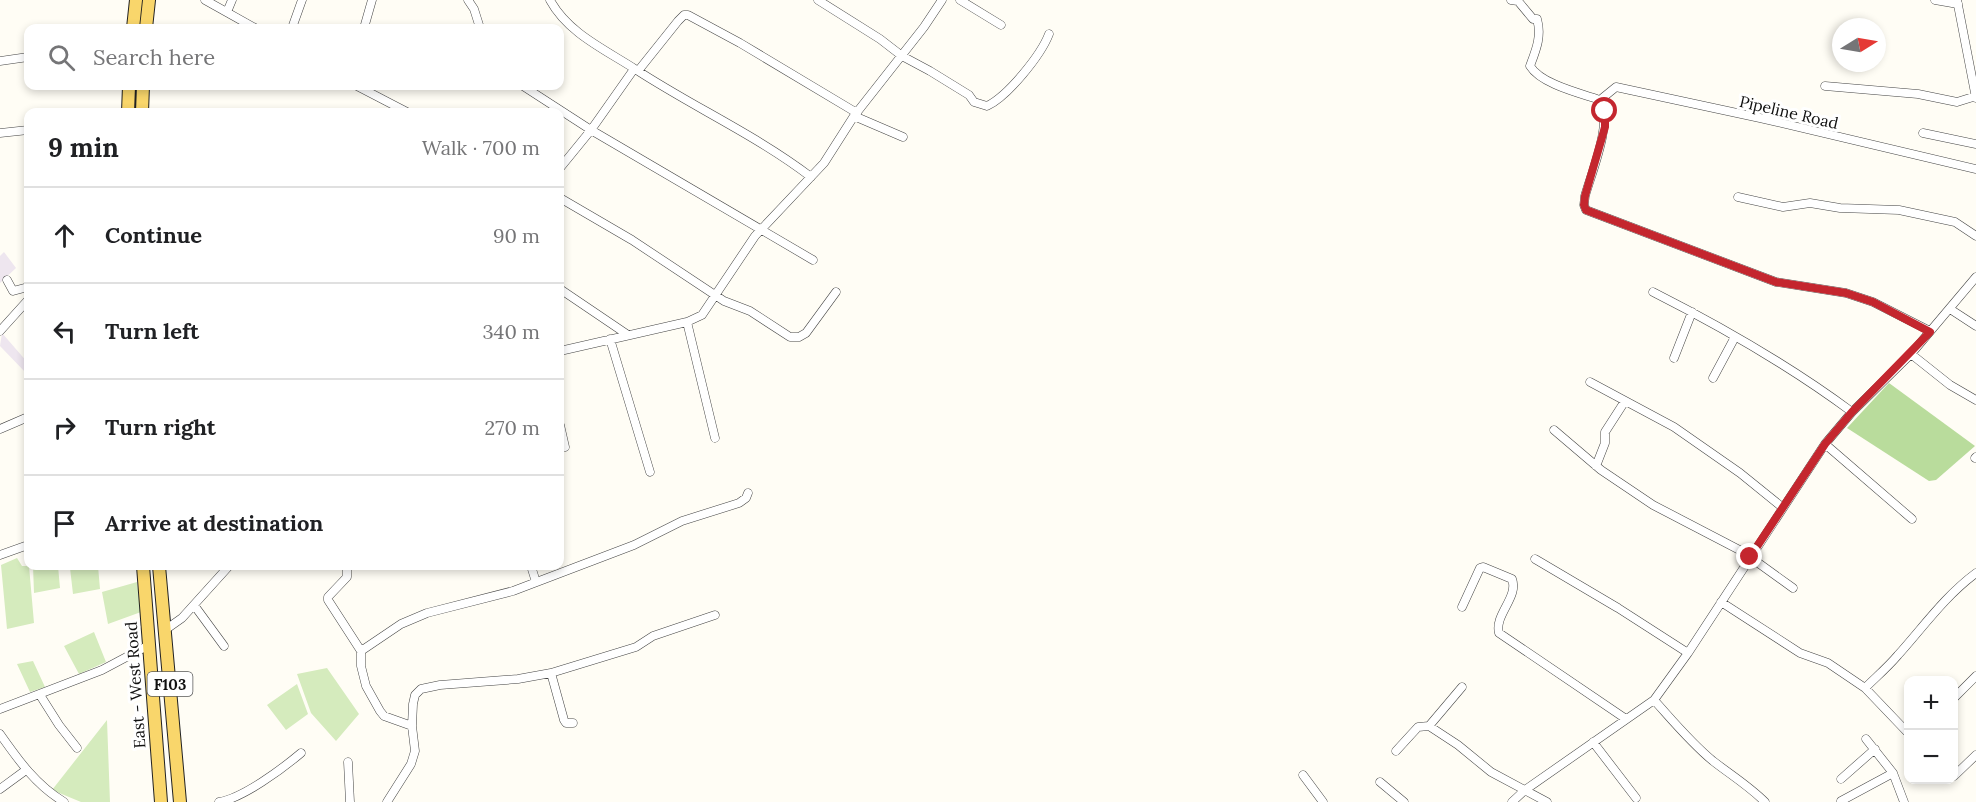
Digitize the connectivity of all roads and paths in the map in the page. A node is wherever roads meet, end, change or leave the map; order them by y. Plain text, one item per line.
1 (136, 0) edge
2 (149, 0) edge
3 (205, 0) edge
4 (232, 0) edge
5 (302, 0) edge
6 (372, 0) edge
7 (468, 0) edge
8 (550, 0) edge
9 (818, 0) edge
10 (942, 0) edge
11 (960, 0) edge
12 (1511, 0) edge
13 (1935, 0) edge
14 (1957, 2) edge
15 (227, 12) junction
16 (133, 24) edge
17 (146, 24) edge
18 (248, 24) edge
19 (293, 24) edge
20 (365, 24) edge
21 (479, 24) edge
22 (1001, 25) dead end
23 (1049, 34) dead end
24 (902, 56) junction
25 (24, 58) edge
26 (0, 62) edge
27 (636, 70) junction
28 (1826, 86) dead end
29 (129, 90) edge
30 (143, 90) edge
31 (365, 90) edge
32 (529, 90) edge
33 (1976, 97) edge
34 (1600, 100) junction
35 (128, 108) edge
36 (142, 108) edge
37 (399, 108) edge
38 (557, 108) edge
39 (564, 113) edge
40 (855, 115) junction
41 (24, 130) edge
42 (591, 130) junction
43 (0, 133) edge
44 (1923, 134) dead end
45 (903, 137) dead end
46 (1976, 144) edge
47 (564, 163) edge
48 (1976, 169) edge
49 (811, 177) junction
50 (1738, 197) dead end
51 (564, 200) edge
52 (761, 229) junction
53 (1976, 236) edge
54 (813, 260) dead end
55 (7, 280) dead end
56 (1975, 282) edge
57 (24, 288) edge
58 (564, 292) edge
59 (836, 292) dead end
60 (1653, 292) dead end
61 (715, 296) junction
62 (24, 304) edge
63 (1950, 309) junction
64 (1692, 312) junction
65 (687, 322) junction
66 (1976, 326) edge
67 (0, 331) edge
68 (1930, 332) junction
69 (628, 335) junction
70 (1734, 337) junction
71 (610, 339) junction
72 (564, 350) edge
73 (1911, 354) junction
74 (1674, 358) dead end
75 (1713, 378) dead end
76 (1590, 382) dead end
77 (1976, 400) edge
78 (1625, 401) junction
79 (1852, 412) junction
80 (24, 419) edge
81 (0, 429) edge
82 (1554, 430) dead end
83 (715, 438) dead end
84 (564, 443) edge
85 (1825, 444) junction
86 (565, 447) dead end
87 (1596, 466) junction
88 (650, 472) dead end
89 (748, 493) dead end
90 (1782, 507) junction
91 (1912, 519) dead end
92 (24, 546) edge
93 (0, 555) edge
94 (1750, 556) junction
95 (1535, 559) dead end
96 (143, 570) edge
97 (159, 570) edge
98 (225, 570) edge
99 (347, 570) edge
100 (532, 570) edge
101 (1976, 573) edge
102 (536, 582) junction
103 (1793, 588) dead end
104 (1721, 602) junction
105 (194, 605) junction
106 (1462, 607) dead end
107 (715, 615) dead end
108 (165, 630) junction
109 (149, 645) junction
110 (224, 646) dead end
111 (361, 651) junction
112 (1688, 653) junction
113 (551, 673) junction
114 (1976, 676) edge
115 (1462, 687) dead end
116 (1865, 688) junction
117 (1958, 693) edge
118 (40, 695) junction
119 (1654, 700) junction
120 (0, 709) edge
121 (1626, 719) junction
122 (573, 723) dead end
123 (412, 726) junction
124 (1429, 726) junction
125 (1905, 730) edge
126 (1, 738) edge
127 (1866, 739) dead end
128 (1593, 742) junction
129 (78, 748) dead end
130 (1875, 749) junction
131 (1395, 751) dead end
132 (302, 753) dead end
133 (1976, 755) edge
134 (348, 762) dead end
135 (26, 770) junction
136 (1958, 771) edge
137 (1893, 773) junction
138 (1303, 775) dead end
139 (1841, 779) dead end
140 (1380, 782) dead end
141 (0, 789) edge
142 (1526, 790) junction
143 (1636, 798) dead end
144 (1841, 801) edge
145 (64, 802) edge
146 (161, 802) edge
147 (180, 802) edge
148 (219, 802) edge
149 (350, 802) edge
150 (387, 802) edge
151 (1323, 802) edge
152 (1404, 802) edge
153 (1512, 802) edge
154 (1547, 802) edge
155 (1765, 802) edge
156 (1904, 802) edge

1 - 16 main road
2 - 17 main road
3 - 15 street
4 - 15 street
5 - 19 street
6 - 20 street
7 - 21 street
8 - 27 street
9 - 24 street
10 - 24 street
11 - 22 street
12 - 34 street
13 - 14 street
14 - 33 street
15 - 18 street
23 - 24 street
24 - 40 street
25 - 26 street
27 - 40 street
27 - 42 street
27 - 49 street
28 - 33 street
29 - 35 main road
30 - 36 main road
31 - 37 street
32 - 38 street
34 - 48 street, Pipeline Road
34 - 68 street
39 - 42 street
40 - 45 street
40 - 49 street
41 - 43 street
42 - 47 street
42 - 52 street
44 - 46 street
49 - 52 street
50 - 53 street
51 - 61 street
52 - 54 street
52 - 61 street
55 - 57 street
56 - 63 street
58 - 69 street
59 - 61 street
60 - 64 street
61 - 65 street
62 - 67 street
63 - 66 street
63 - 68 street
64 - 70 street
64 - 74 street
65 - 69 street
65 - 83 street
68 - 73 street
69 - 71 street
70 - 75 street
70 - 79 street
71 - 72 street
71 - 88 street
73 - 77 street
73 - 79 street
76 - 78 street
78 - 87 street
78 - 90 street
79 - 85 street
80 - 81 street
82 - 87 street
84 - 86 street
85 - 90 street
85 - 91 street
87 - 94 street
89 - 102 street
90 - 94 street
92 - 93 street
94 - 103 street
94 - 104 street
95 - 112 street
96 - 109 main road, East - West Road / F103
97 - 108 main road, East - West Road / F103
98 - 105 street
99 - 111 street
100 - 102 street
101 - 116 street
102 - 111 street
104 - 112 street
104 - 116 street
105 - 108 street
105 - 110 street
106 - 121 street
107 - 113 street
108 - 147 main road, East - West Road / F103
109 - 118 street
109 - 146 main road, East - West Road / F103
111 - 123 street
112 - 119 street
113 - 122 street
113 - 123 street
114 - 117 street
115 - 124 street
116 - 125 street
118 - 120 street
118 - 129 street
119 - 121 street
119 - 155 street
121 - 128 street
123 - 150 street
124 - 131 street
124 - 142 street
126 - 135 street
127 - 130 street
128 - 142 street
128 - 143 street
130 - 137 street
130 - 139 street
132 - 148 street
133 - 136 street
134 - 149 street
135 - 141 street
135 - 145 street
137 - 144 street
137 - 156 street
138 - 151 street
140 - 152 street
142 - 153 street
142 - 154 street

